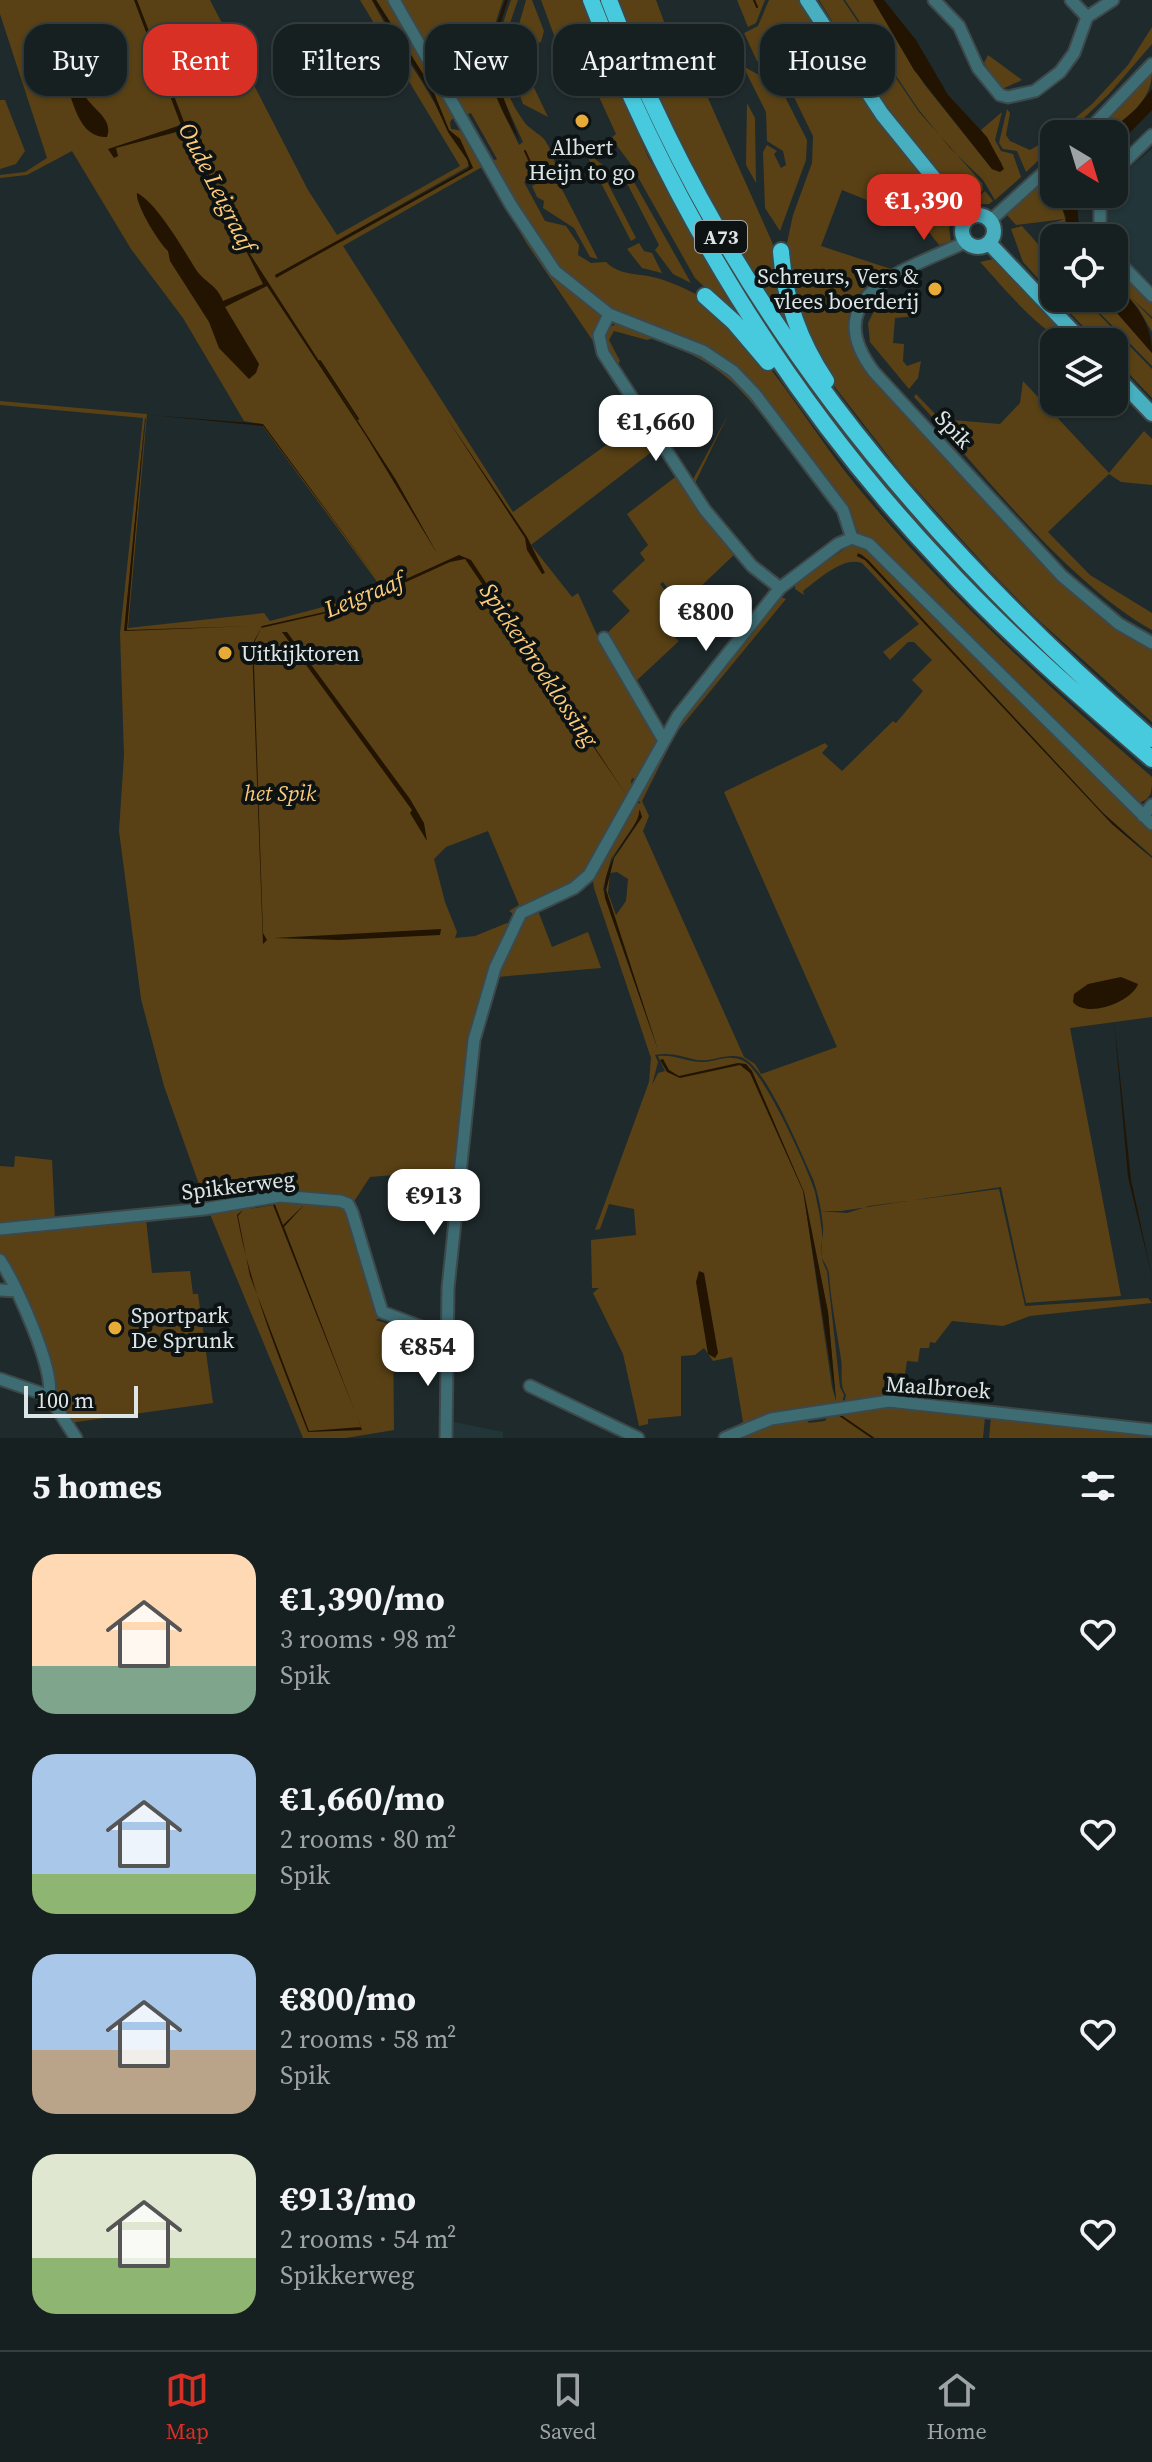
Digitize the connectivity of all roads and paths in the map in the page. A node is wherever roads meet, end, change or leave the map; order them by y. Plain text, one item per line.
1 (394, 0) edge
2 (591, 0) edge
3 (609, 0) edge
4 (807, 0) edge
5 (934, 0) edge
6 (1071, 0) edge
7 (1113, 0) edge
8 (1087, 17) junction
9 (1152, 64) edge
10 (1098, 120) edge
11 (1152, 135) edge
12 (1128, 158) edge
13 (1040, 176) edge
14 (967, 219) junction
15 (991, 220) junction
16 (966, 242) junction
17 (989, 243) junction
18 (781, 251) dead end
19 (1128, 271) edge
20 (705, 296) dead end
21 (1152, 296) edge
22 (609, 314) junction
23 (1070, 328) edge
24 (1128, 389) edge
25 (1152, 414) edge
26 (837, 441) junction
27 (870, 454) junction
28 (852, 538) junction
29 (780, 588) junction
30 (604, 638) dead end
31 (1152, 643) edge
32 (663, 739) junction
33 (1152, 739) edge
34 (1152, 759) edge
35 (1152, 805) edge
36 (1147, 820) edge
37 (0, 1229) edge
38 (0, 1260) edge
39 (0, 1290) edge
40 (17, 1291) junction
41 (445, 1336) junction
42 (0, 1379) edge
43 (530, 1386) dead end
44 (49, 1396) junction
45 (1152, 1430) edge
46 (76, 1438) edge
47 (446, 1438) edge
48 (638, 1438) edge
49 (725, 1438) edge

1 - 22 street
2 - 26 highway, A73
3 - 27 highway, A73
4 - 14 main road
5 - 8 street
6 - 8 street
7 - 8 street
9 - 10 street
11 - 12 street
13 - 15 street
14 - 15 main road
14 - 16 main road
15 - 17 main road
16 - 17 main road
16 - 31 street, Spik
17 - 23 main road
18 - 27 highway, A73
19 - 21 street
20 - 26 highway, A73
22 - 28 street
22 - 29 street
24 - 25 main road
26 - 34 highway, A73
27 - 33 highway, A73
28 - 29 street
28 - 36 street
29 - 32 street
30 - 32 street
32 - 41 street
35 - 36 street
37 - 41 street, Spikkerweg
38 - 40 street
39 - 40 street
40 - 44 street
41 - 47 street
42 - 44 street
43 - 48 street
44 - 46 street
45 - 49 street, Maalbroek

